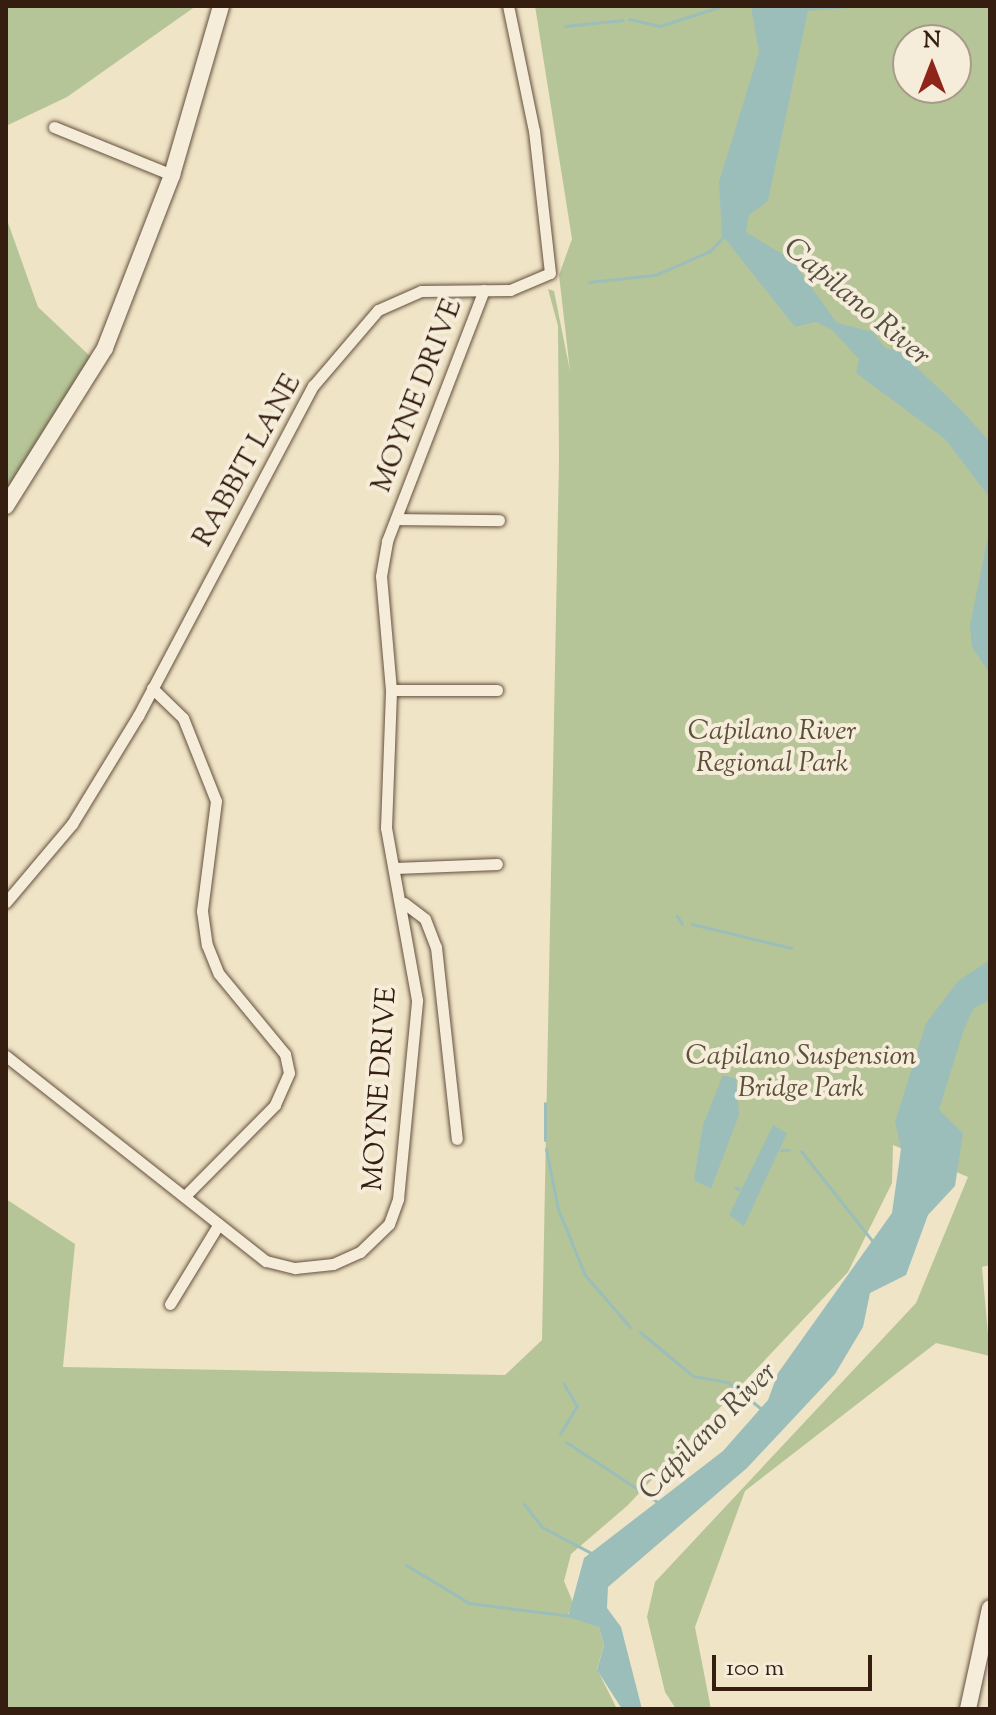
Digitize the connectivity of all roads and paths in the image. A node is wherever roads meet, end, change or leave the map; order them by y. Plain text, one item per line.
1 (221, 6) edge
2 (508, 6) edge
3 (54, 127) dead end
4 (172, 175) junction
5 (484, 290) junction
6 (6, 506) edge
7 (396, 519) junction
8 (499, 520) dead end
9 (152, 688) junction
10 (391, 690) junction
11 (497, 690) dead end
12 (497, 864) dead end
13 (395, 868) junction
14 (6, 902) edge
15 (404, 903) junction
16 (6, 1056) edge
17 (457, 1139) dead end
18 (184, 1197) junction
19 (217, 1227) junction
20 (170, 1304) dead end
21 (990, 1608) edge
22 (968, 1709) edge

1 - 4 street
2 - 5 street, RABBIT LANE
3 - 4 street
4 - 6 street
5 - 7 street, MOYNE DRIVE
5 - 9 street, RABBIT LANE
7 - 8 street, MOYNE DRIVE
7 - 10 street, MOYNE DRIVE
9 - 14 street, RABBIT LANE
9 - 18 street
10 - 11 street
10 - 13 street, MOYNE DRIVE
12 - 13 street
13 - 15 street, MOYNE DRIVE
15 - 17 street, MOYNE DRIVE
15 - 19 street, MOYNE DRIVE
16 - 18 street, MOYNE DRIVE
18 - 19 street, MOYNE DRIVE
19 - 20 street
21 - 22 street

